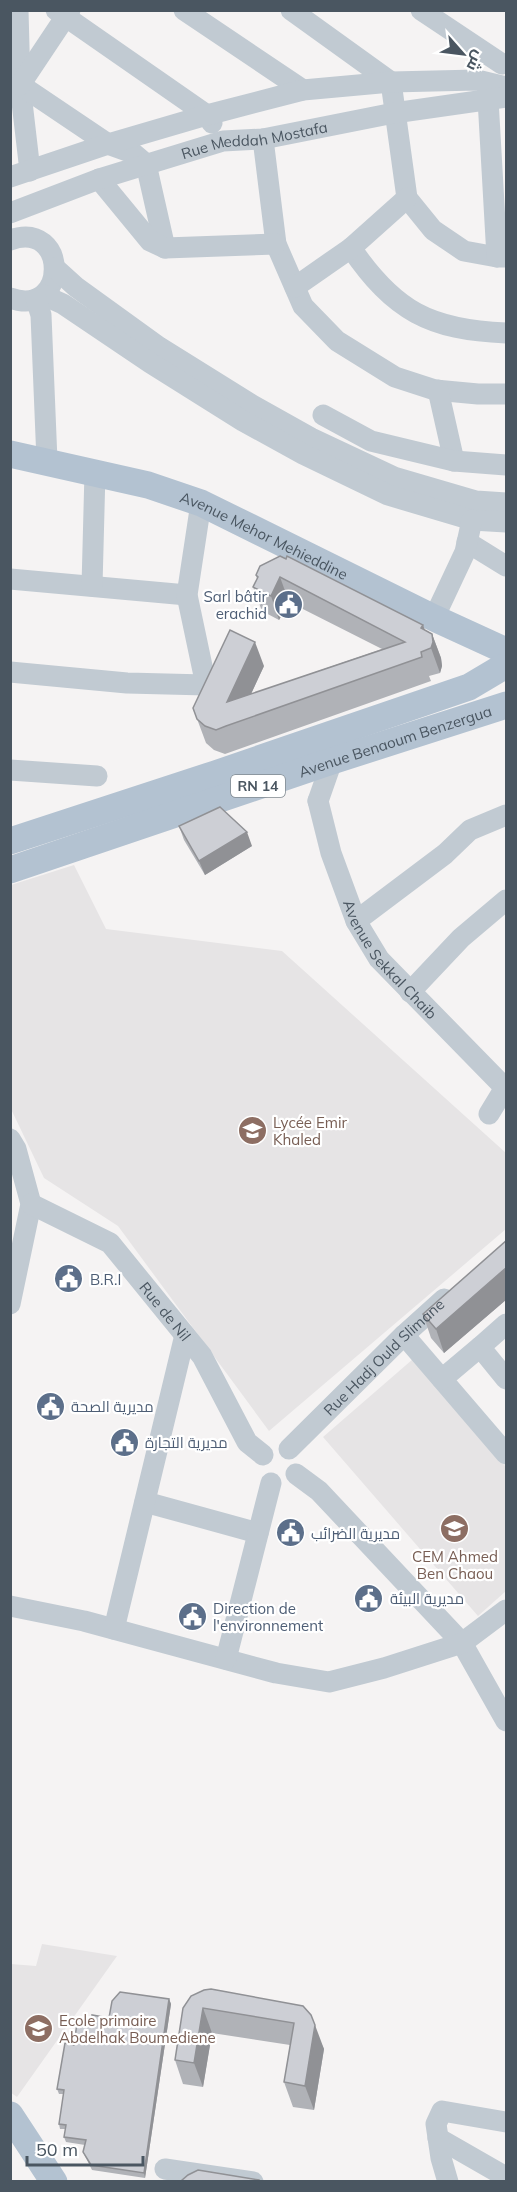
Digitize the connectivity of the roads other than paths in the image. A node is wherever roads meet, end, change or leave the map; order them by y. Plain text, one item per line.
1 (18, 10) edge
2 (184, 10) edge
3 (291, 10) edge
4 (421, 10) edge
5 (64, 13) edge
6 (504, 63) edge
7 (477, 80) junction
8 (15, 81) edge
9 (391, 82) junction
10 (507, 87) edge
11 (303, 90) junction
12 (497, 98) edge
13 (447, 105) junction
14 (394, 113) junction
15 (207, 115) junction
16 (263, 140) junction
17 (223, 141) junction
18 (108, 144) junction
19 (146, 164) junction
20 (16, 174) edge
21 (99, 179) junction
22 (407, 198) junction
23 (12, 213) edge
24 (14, 239) edge
25 (276, 244) junction
26 (165, 248) junction
27 (351, 248) junction
28 (502, 257) edge
29 (56, 268) junction
30 (295, 287) junction
31 (39, 297) junction
32 (10, 298) edge
33 (507, 333) edge
34 (438, 390) junction
35 (507, 394) edge
36 (322, 415) dead end
37 (10, 454) edge
38 (47, 461) junction
39 (454, 461) junction
40 (507, 465) edge
41 (94, 472) junction
42 (201, 503) junction
43 (507, 503) edge
44 (472, 520) junction
45 (507, 522) edge
46 (467, 542) junction
47 (507, 566) edge
48 (10, 579) edge
49 (92, 586) junction
50 (187, 594) junction
51 (434, 618) junction
52 (505, 665) edge
53 (10, 672) edge
54 (507, 705) edge
55 (332, 761) junction
56 (10, 770) edge
57 (97, 776) dead end
58 (289, 776) junction
59 (318, 801) junction
60 (507, 815) edge
61 (10, 841) edge
62 (10, 870) edge
63 (507, 900) edge
64 (356, 921) junction
65 (410, 992) junction
66 (506, 1088) edge
67 (489, 1114) dead end
68 (12, 1147) edge
69 (23, 1195) edge
70 (455, 1289) edge
71 (10, 1304) edge
72 (507, 1324) edge
73 (185, 1335) junction
74 (404, 1335) junction
75 (480, 1347) junction
76 (442, 1378) junction
77 (507, 1378) edge
78 (289, 1449) junction
79 (507, 1454) edge
80 (263, 1455) junction
81 (296, 1474) junction
82 (271, 1483) junction
83 (145, 1502) junction
84 (258, 1533) junction
85 (10, 1606) edge
86 (507, 1610) edge
87 (114, 1629) junction
88 (462, 1643) junction
89 (226, 1659) junction
90 (507, 1722) edge
91 (10, 2115) edge
92 (507, 2122) edge
93 (438, 2138) junction
94 (165, 2169) dead end
95 (507, 2177) edge
96 (54, 2181) edge
97 (253, 2181) edge
98 (448, 2181) edge

1 - 8 street
2 - 11 street
3 - 9 street
4 - 6 street
5 - 8 street
5 - 15 street
6 - 7 street
7 - 9 street
7 - 10 street
7 - 13 street
8 - 18 street
8 - 20 street
9 - 11 street
9 - 14 street
11 - 15 street
12 - 13 street, Rue Meddah Mostafa
12 - 28 street
13 - 14 street, Rue Meddah Mostafa
14 - 16 street, Rue Meddah Mostafa
14 - 22 street
15 - 17 street
15 - 18 street
16 - 17 street, Rue Meddah Mostafa
16 - 25 street
17 - 19 street, Rue Meddah Mostafa
18 - 19 street
18 - 20 street
19 - 21 street, Rue Meddah Mostafa
19 - 26 street
21 - 23 street, Rue Meddah Mostafa
21 - 26 street
22 - 27 street
22 - 28 street
23 - 24 street
24 - 29 street
25 - 26 street
25 - 30 street
27 - 30 street
27 - 33 street
29 - 31 street
29 - 43 street
30 - 34 street
31 - 32 street
31 - 38 street
31 - 44 street
34 - 35 street
34 - 39 street
36 - 39 street
37 - 38 main road, Avenue Mehor Mehieddine
38 - 41 main road, Avenue Mehor Mehieddine
39 - 40 street
41 - 42 main road, Avenue Mehor Mehieddine
41 - 49 street
42 - 50 street
42 - 51 main road, Avenue Mehor Mehieddine
44 - 45 street
44 - 46 street
46 - 47 street
46 - 51 street
48 - 49 street
49 - 50 street
50 - 53 street
51 - 52 main road, Avenue Mehor Mehieddine
52 - 61 main road, Avenue Benaoum Benzergua / RN 14
54 - 55 main road, Avenue Benaoum Benzergua / RN 14
55 - 58 main road, Avenue Benaoum Benzergua / RN 14
55 - 59 street
56 - 57 street
58 - 59 street
58 - 62 main road, Avenue Benaoum Benzergua / RN 14
59 - 64 street, Avenue Sekkal Chaib
60 - 64 street
63 - 65 street
64 - 65 street, Avenue Sekkal Chaib
65 - 66 street, Avenue Sekkal Chaib
66 - 67 street
68 - 69 street
69 - 71 street
69 - 73 street, Rue de Nil
70 - 74 street, Rue Hadj Ould Slimane
72 - 75 street
73 - 80 street, Rue de Nil
73 - 83 street
74 - 76 street
74 - 78 street, Rue Hadj Ould Slimane
75 - 76 street
75 - 77 street
76 - 79 street
78 - 80 street
78 - 81 street
80 - 82 street
81 - 82 street
81 - 88 street
82 - 84 street
83 - 84 street
83 - 87 street
84 - 89 street
85 - 87 street
86 - 88 street
87 - 89 street
88 - 89 street
88 - 90 street
91 - 96 main road
92 - 93 street
93 - 95 street
93 - 98 street
94 - 97 street

